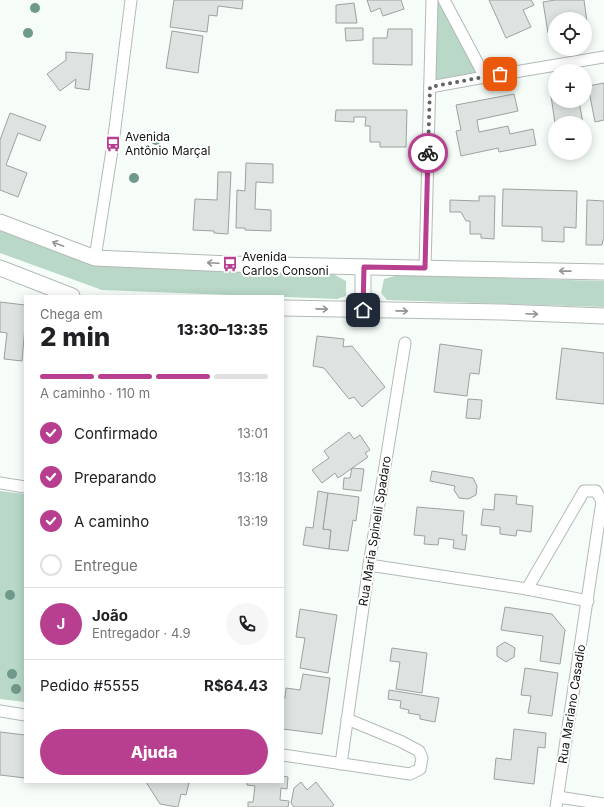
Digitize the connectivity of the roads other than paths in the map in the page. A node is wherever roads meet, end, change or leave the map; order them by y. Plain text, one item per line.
1 (131, 0) edge
2 (432, 0) edge
3 (444, 0) edge
4 (604, 57) edge
5 (485, 77) junction
6 (430, 87) junction
7 (0, 222) edge
8 (95, 258) junction
9 (364, 267) junction
10 (0, 268) edge
11 (425, 268) junction
12 (604, 272) edge
13 (69, 295) edge
14 (284, 308) edge
15 (363, 310) junction
16 (604, 316) edge
17 (405, 343) dead end
18 (0, 483) edge
19 (24, 487) edge
20 (369, 565) junction
21 (527, 589) junction
22 (588, 601) junction
23 (0, 711) edge
24 (24, 715) edge
25 (347, 720) junction
26 (284, 755) edge
27 (341, 764) junction
28 (557, 802) edge
29 (604, 804) edge

1 - 8 street
2 - 6 street
3 - 5 street
4 - 5 street
5 - 6 street
6 - 11 street
8 -> 7 main road
9 -> 8 main road
9 - 11 main road
9 - 15 main road
10 - 13 main road
12 -> 11 main road
14 -> 15 main road
15 -> 16 main road
17 - 20 street, Rua Maria Spinelli Spadaro
18 - 19 street
20 - 21 street
20 - 25 street, Rua Maria Spinelli Spadaro
21 - 22 street
21 - 22 street, Rua Mariano Casadio
22 - 28 street, Rua Mariano Casadio
23 - 24 street
25 - 27 street, Rua Maria Spinelli Spadaro
25 - 27 street
26 - 27 street
28 - 29 street

